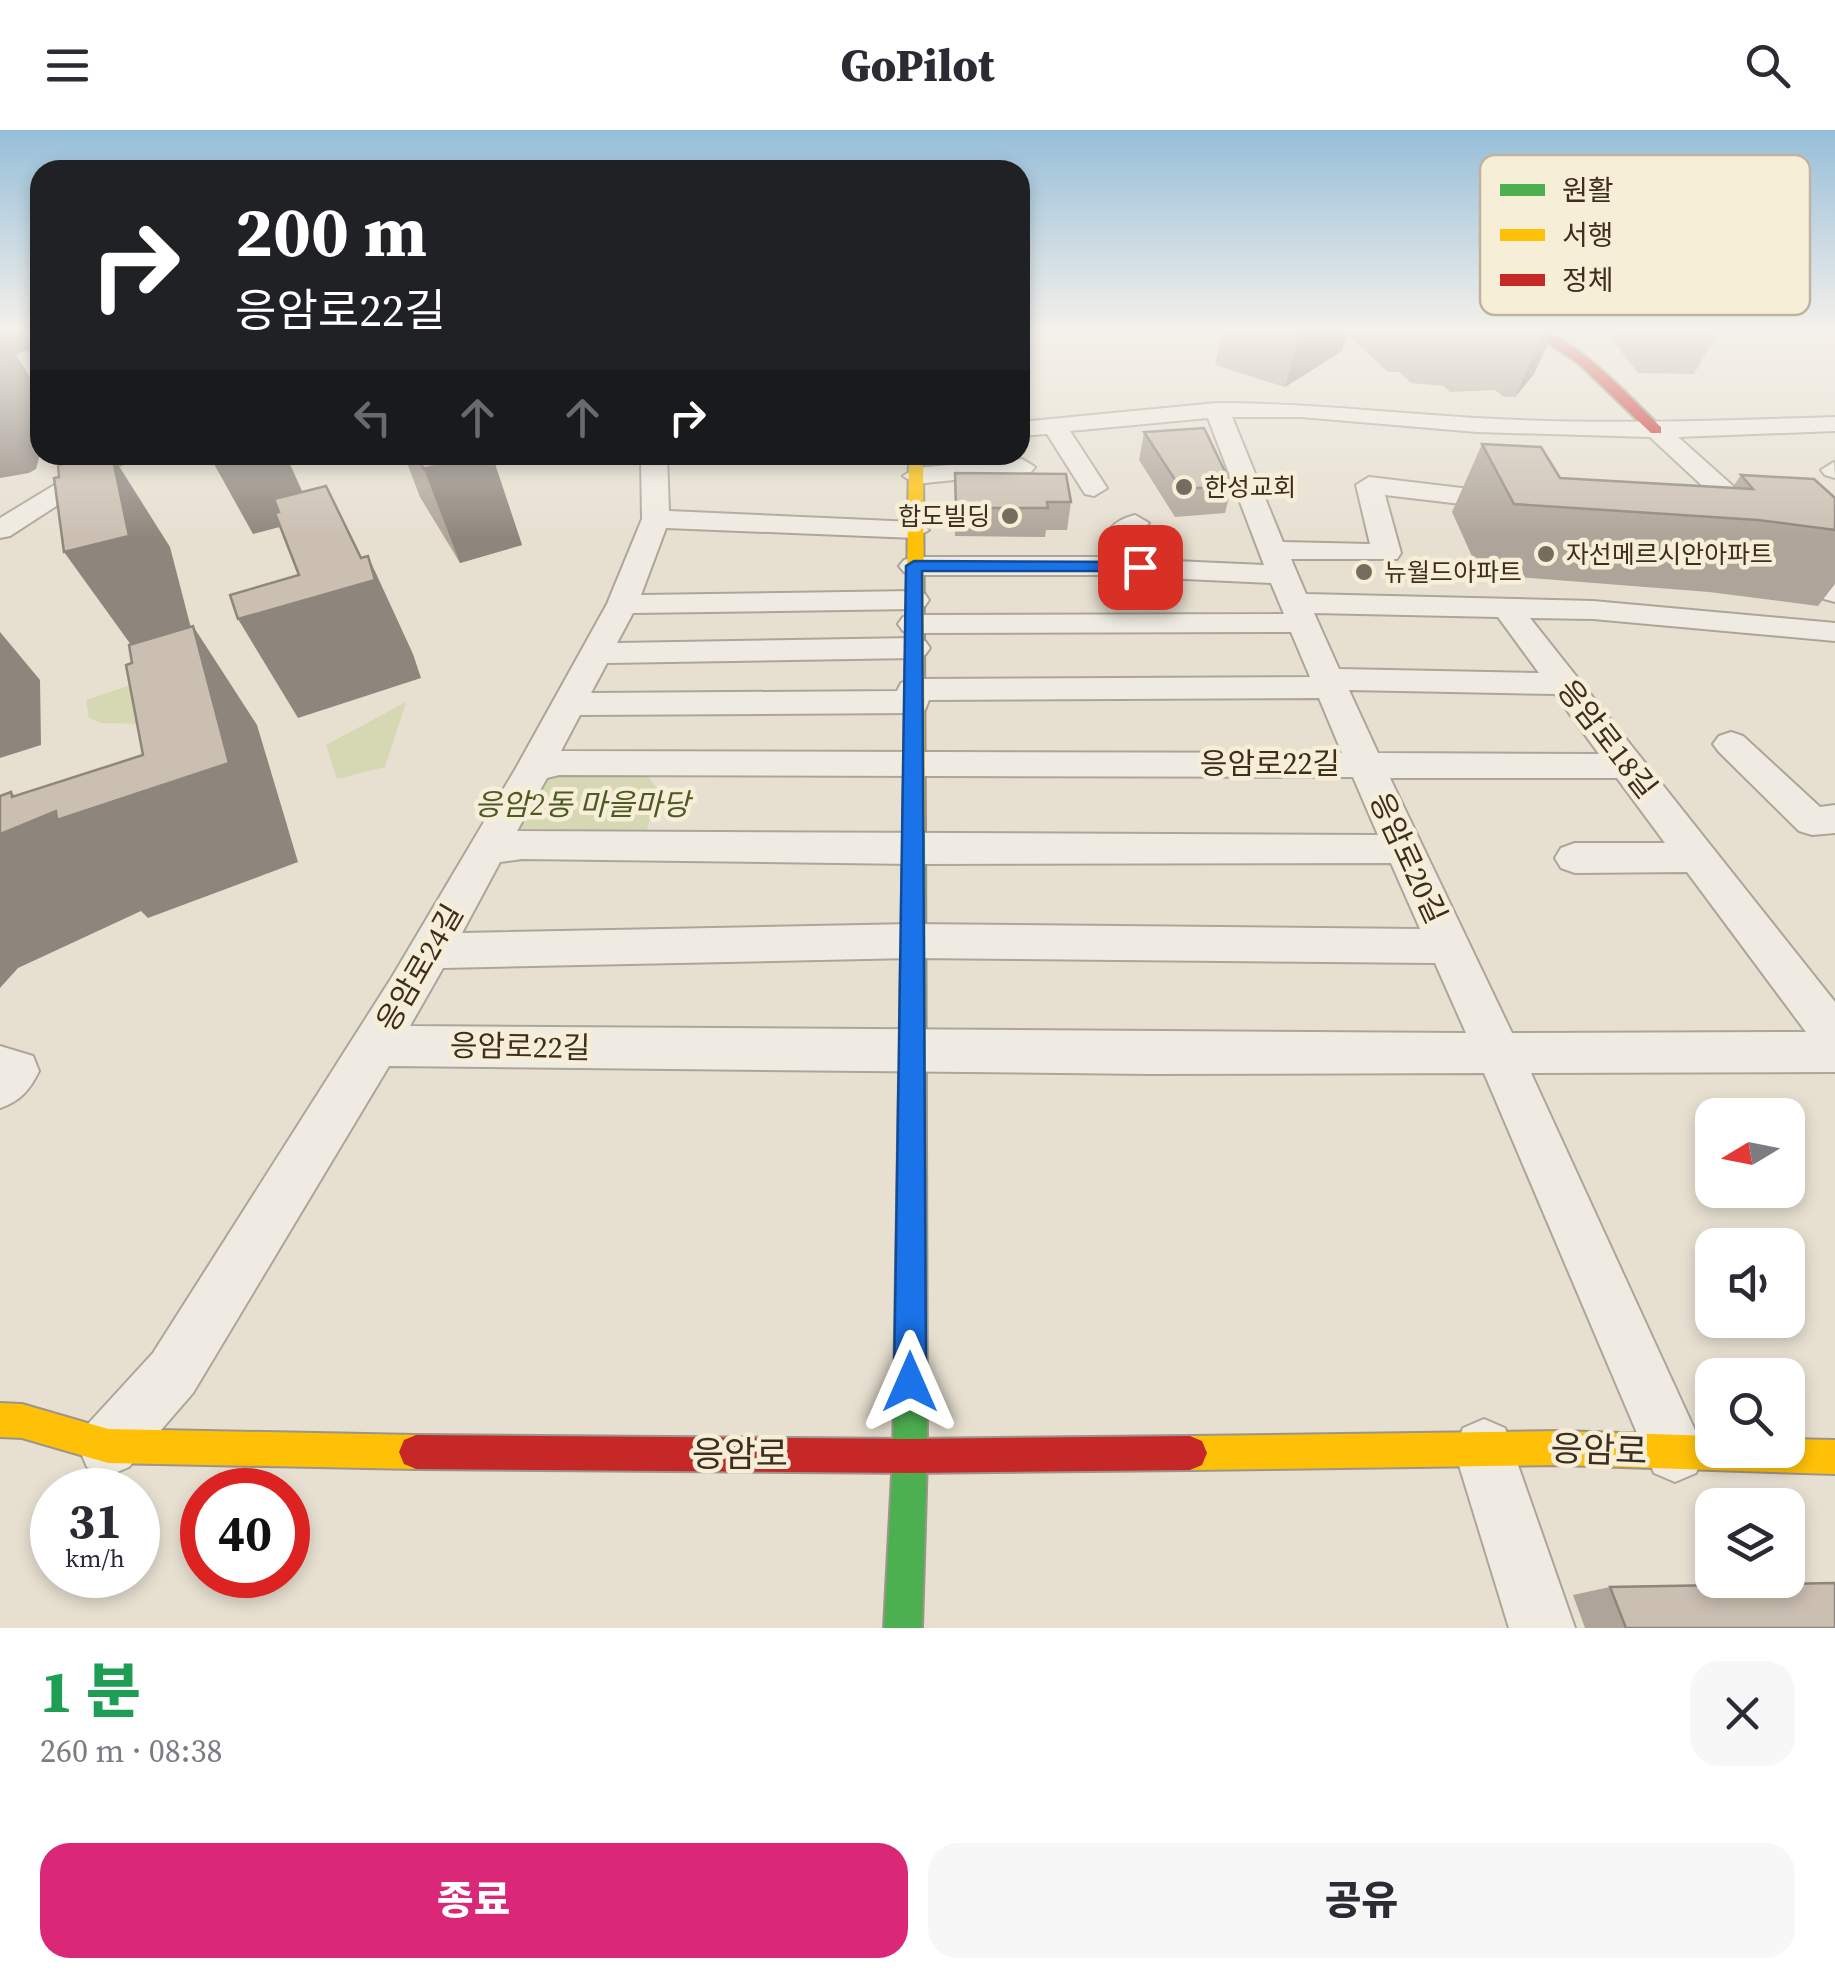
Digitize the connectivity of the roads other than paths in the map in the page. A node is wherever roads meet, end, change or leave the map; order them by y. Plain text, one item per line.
1 (1623, 399) edge
2 (1217, 410) junction
3 (1835, 424) edge
4 (1054, 426) junction
5 (1030, 428) edge
6 (1656, 430) junction
7 (106, 465) edge
8 (654, 465) edge
9 (916, 465) edge
10 (1022, 467) dead end
11 (1094, 488) dead end
12 (1540, 506) edge
13 (656, 519) junction
14 (1135, 523) dead end
15 (1731, 529) edge
16 (0, 530) edge
17 (914, 530) junction
18 (1780, 543) junction
19 (1835, 563) edge
20 (914, 566) junction
21 (1116, 566) junction
22 (1288, 588) junction
23 (1835, 593) edge
24 (622, 604) junction
25 (1505, 606) junction
26 (914, 624) junction
27 (1835, 632) edge
28 (594, 653) junction
29 (1331, 683) junction
30 (1563, 684) junction
31 (914, 696) junction
32 (567, 704) junction
33 (1731, 744) dead end
34 (913, 764) junction
35 (1364, 764) junction
36 (1628, 766) junction
37 (534, 768) junction
38 (1835, 818) edge
39 (1404, 849) junction
40 (488, 850) junction
41 (913, 850) junction
42 (1698, 857) junction
43 (1575, 858) dead end
44 (912, 941) junction
45 (1448, 946) junction
46 (431, 951) junction
47 (1835, 1036) edge
48 (370, 1052) junction
49 (912, 1052) junction
50 (1835, 1052) edge
51 (1499, 1054) junction
52 (0, 1066) edge
53 (0, 1087) edge
54 (7, 1431) edge
55 (108, 1446) junction
56 (1484, 1448) junction
57 (1675, 1452) junction
58 (910, 1456) junction
59 (1835, 1458) edge
60 (903, 1628) edge
61 (1542, 1628) edge

1 - 6 street
2 - 4 street
2 - 6 street
2 - 22 street, 응암로20길
3 - 6 street
4 - 5 street
4 - 11 street
6 - 18 street
7 - 16 street
8 - 13 street, 응암로24길
9 - 10 street
9 - 17 street
12 - 22 street
13 - 17 street
13 - 24 street, 응암로24길
14 - 21 street
15 - 18 street
17 - 20 street
18 - 19 street
18 - 23 street
20 - 21 street
20 - 26 street
21 - 22 street
22 - 25 street
22 - 26 street
22 - 29 street, 응암로20길
24 - 26 street
24 - 28 street, 응암로24길
25 - 27 street
25 - 30 street, 응암로18길
26 - 28 street
26 - 31 street
28 - 32 street, 응암로24길
29 - 30 street
29 - 31 street
29 - 35 street, 응암로20길
30 - 36 street, 응암로18길
31 - 32 street
31 - 34 street
32 - 37 street, 응암로24길
33 - 38 street
34 - 35 street, 응암로22길
34 - 37 street, 응암로22길
34 - 41 street
35 - 36 street, 응암로22길
35 - 39 street, 응암로20길
36 - 42 street, 응암로18길
37 - 40 street, 응암로24길
39 - 41 street
39 - 45 street, 응암로20길
40 - 41 street
40 - 46 street, 응암로24길
41 - 44 street
42 - 43 street
42 - 47 street, 응암로18길
44 - 45 street
44 - 46 street
44 - 49 street
45 - 51 street, 응암로20길
46 - 48 street, 응암로24길
48 - 49 street, 응암로22길
48 - 55 street, 응암로24길
49 - 51 street, 응암로22길
49 - 58 street
50 - 51 street
51 - 57 street, 응암로20길
52 - 53 street
54 - 55 street, 응암로
55 - 58 street, 응암로
56 - 57 street, 응암로
56 - 58 street, 응암로
56 - 61 street
57 - 59 street, 응암로
58 - 60 street

